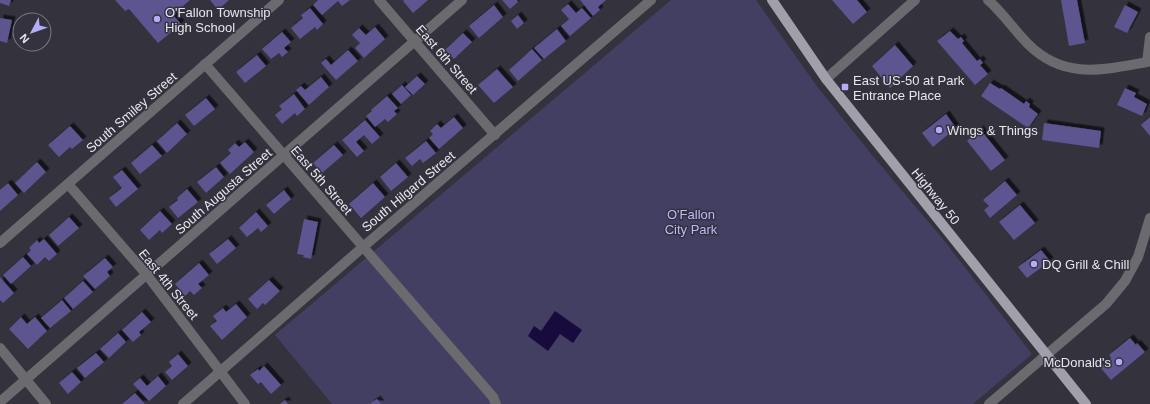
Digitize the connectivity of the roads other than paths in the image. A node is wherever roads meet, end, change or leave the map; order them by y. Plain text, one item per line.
1 (279, 0) edge
2 (378, 0) edge
3 (462, 0) edge
4 (772, 0) edge
5 (915, 0) edge
6 (988, 0) edge
7 (650, 1) edge
8 (1150, 37) edge
9 (414, 41) junction
10 (205, 64) junction
11 (1148, 64) edge
12 (826, 79) junction
13 (495, 135) junction
14 (283, 155) junction
15 (68, 184) junction
16 (1150, 218) edge
17 (0, 243) edge
18 (363, 247) junction
19 (147, 275) junction
20 (0, 348) edge
21 (1047, 355) junction
22 (221, 372) junction
23 (26, 379) junction
24 (0, 402) edge
25 (46, 404) edge
26 (183, 404) edge
27 (245, 404) edge
28 (496, 404) edge
29 (989, 404) edge
30 (1086, 404) edge

1 - 10 street, South Smiley Street
2 - 9 street, East 6th Street
3 - 9 street, South Augusta Street
4 - 12 main road, Highway 50
5 - 12 street
6 - 11 street
7 - 13 street, South Hilgard Street
8 - 11 street
9 - 13 street, East 6th Street
9 - 14 street, South Augusta Street
10 - 14 street, East 5th Street
10 - 15 street, South Smiley Street
12 - 21 main road, Highway 50
13 - 18 street, South Hilgard Street
14 - 18 street, East 5th Street
14 - 19 street, South Augusta Street
15 - 17 street, South Smiley Street
15 - 19 street, East 4th Street
16 - 21 street
18 - 22 street, South Hilgard Street
18 - 28 street, East 5th Street
19 - 22 street, East 4th Street
19 - 23 street, South Augusta Street
20 - 23 street
21 - 29 street
21 - 30 main road, Highway 50
22 - 26 street, South Hilgard Street
22 - 27 street, East 4th Street
23 - 24 street, South Augusta Street
23 - 25 street

